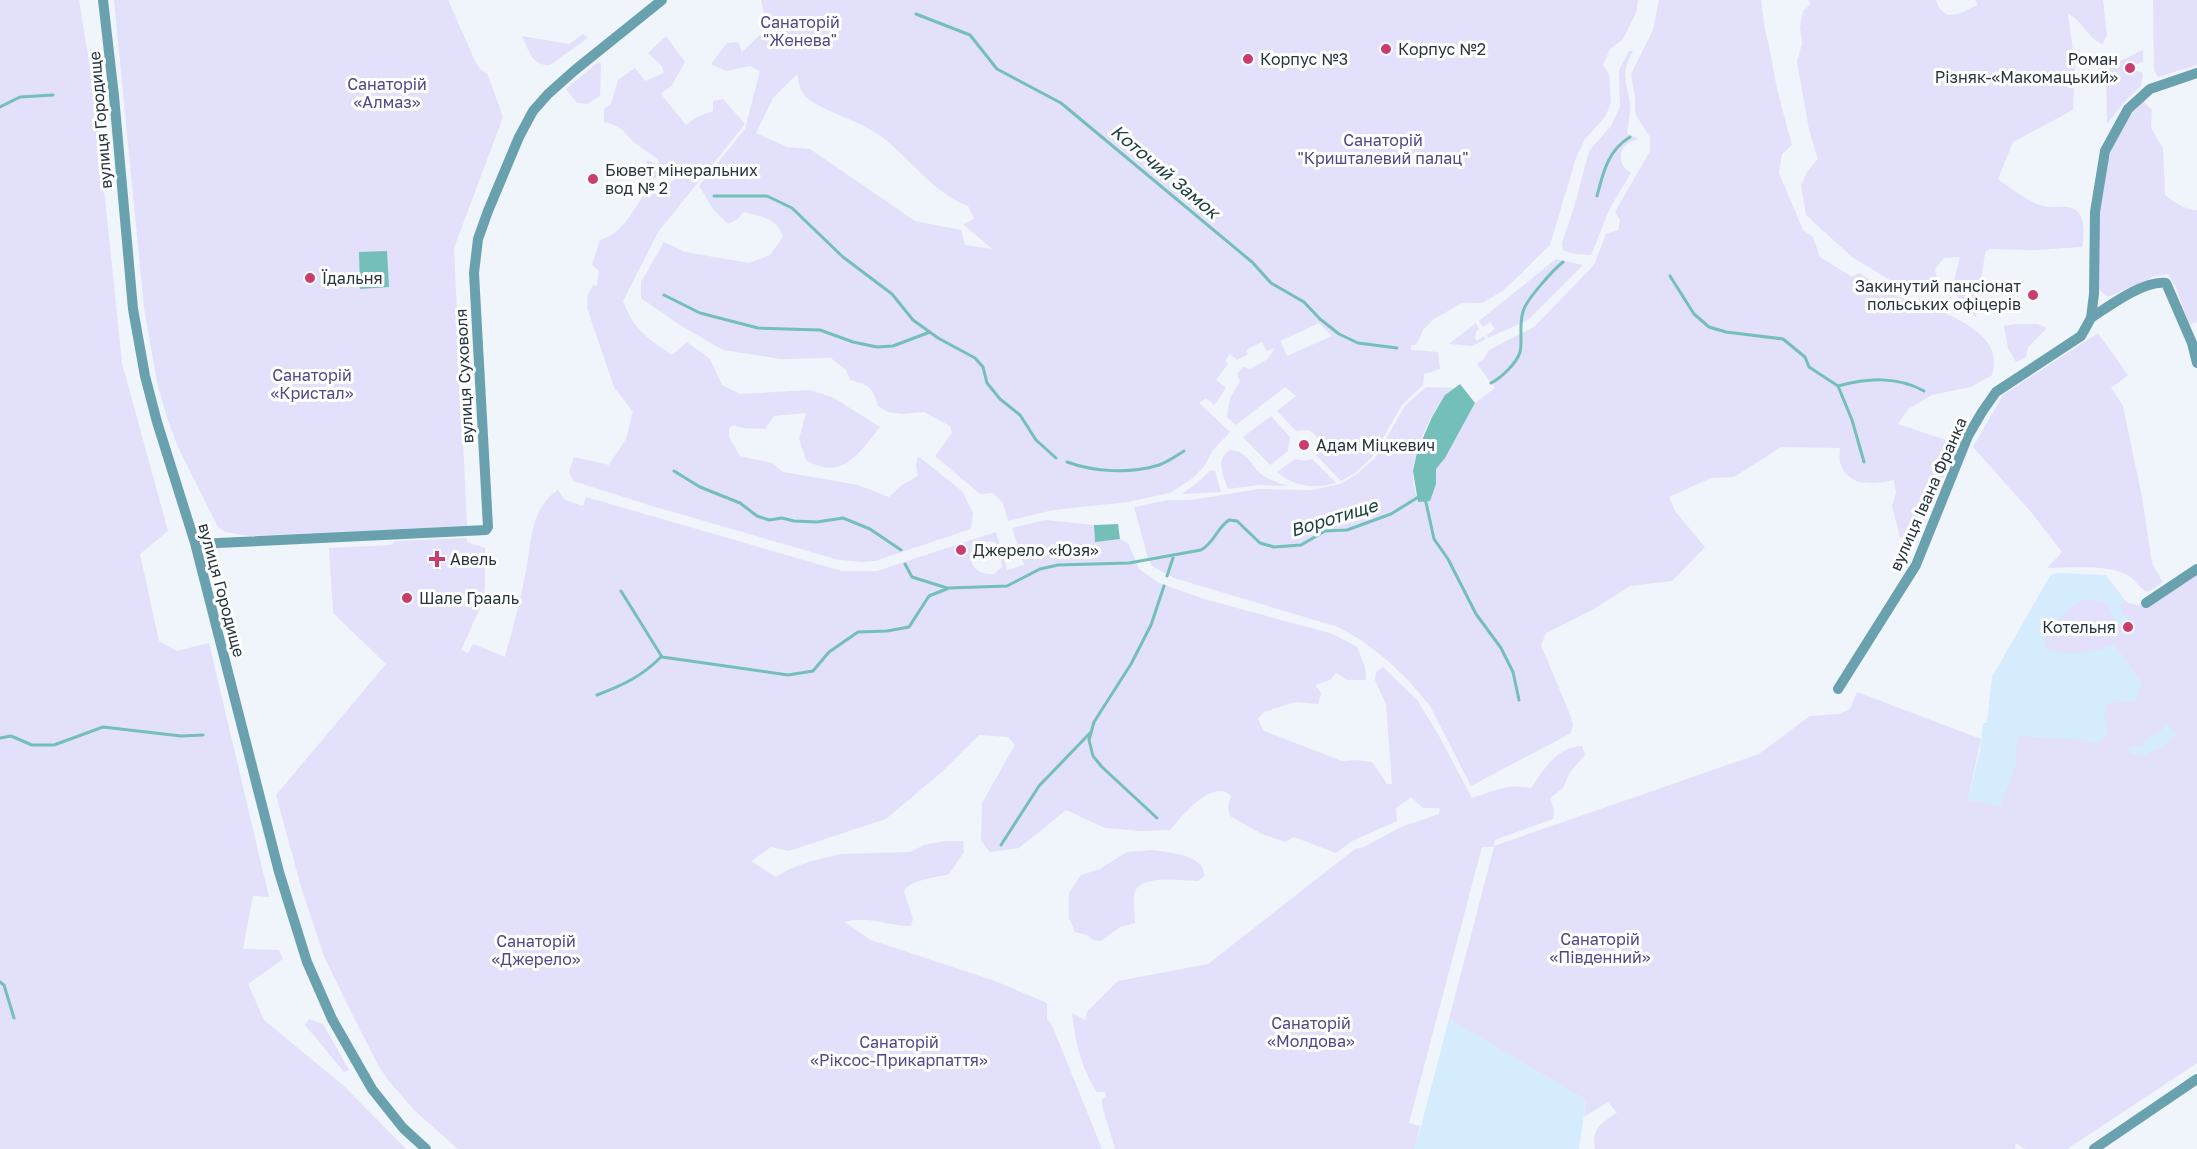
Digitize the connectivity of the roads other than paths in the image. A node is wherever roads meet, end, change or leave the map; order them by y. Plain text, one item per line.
1 (103, 0) edge
2 (662, 0) edge
3 (2197, 74) edge
4 (2091, 318) junction
5 (2197, 363) edge
6 (196, 546) junction
7 (2197, 569) edge
8 (2146, 603) dead end
9 (1838, 689) dead end
10 (2197, 1079) edge
11 (426, 1149) edge
12 (2094, 1149) edge

1 - 6 street, вулиця Городище
2 - 6 street, вулиця Суховоля
3 - 4 street
4 - 5 street
4 - 9 street, вулиця Івана Франка
6 - 11 street, вулиця Городище
7 - 8 street
10 - 12 street

